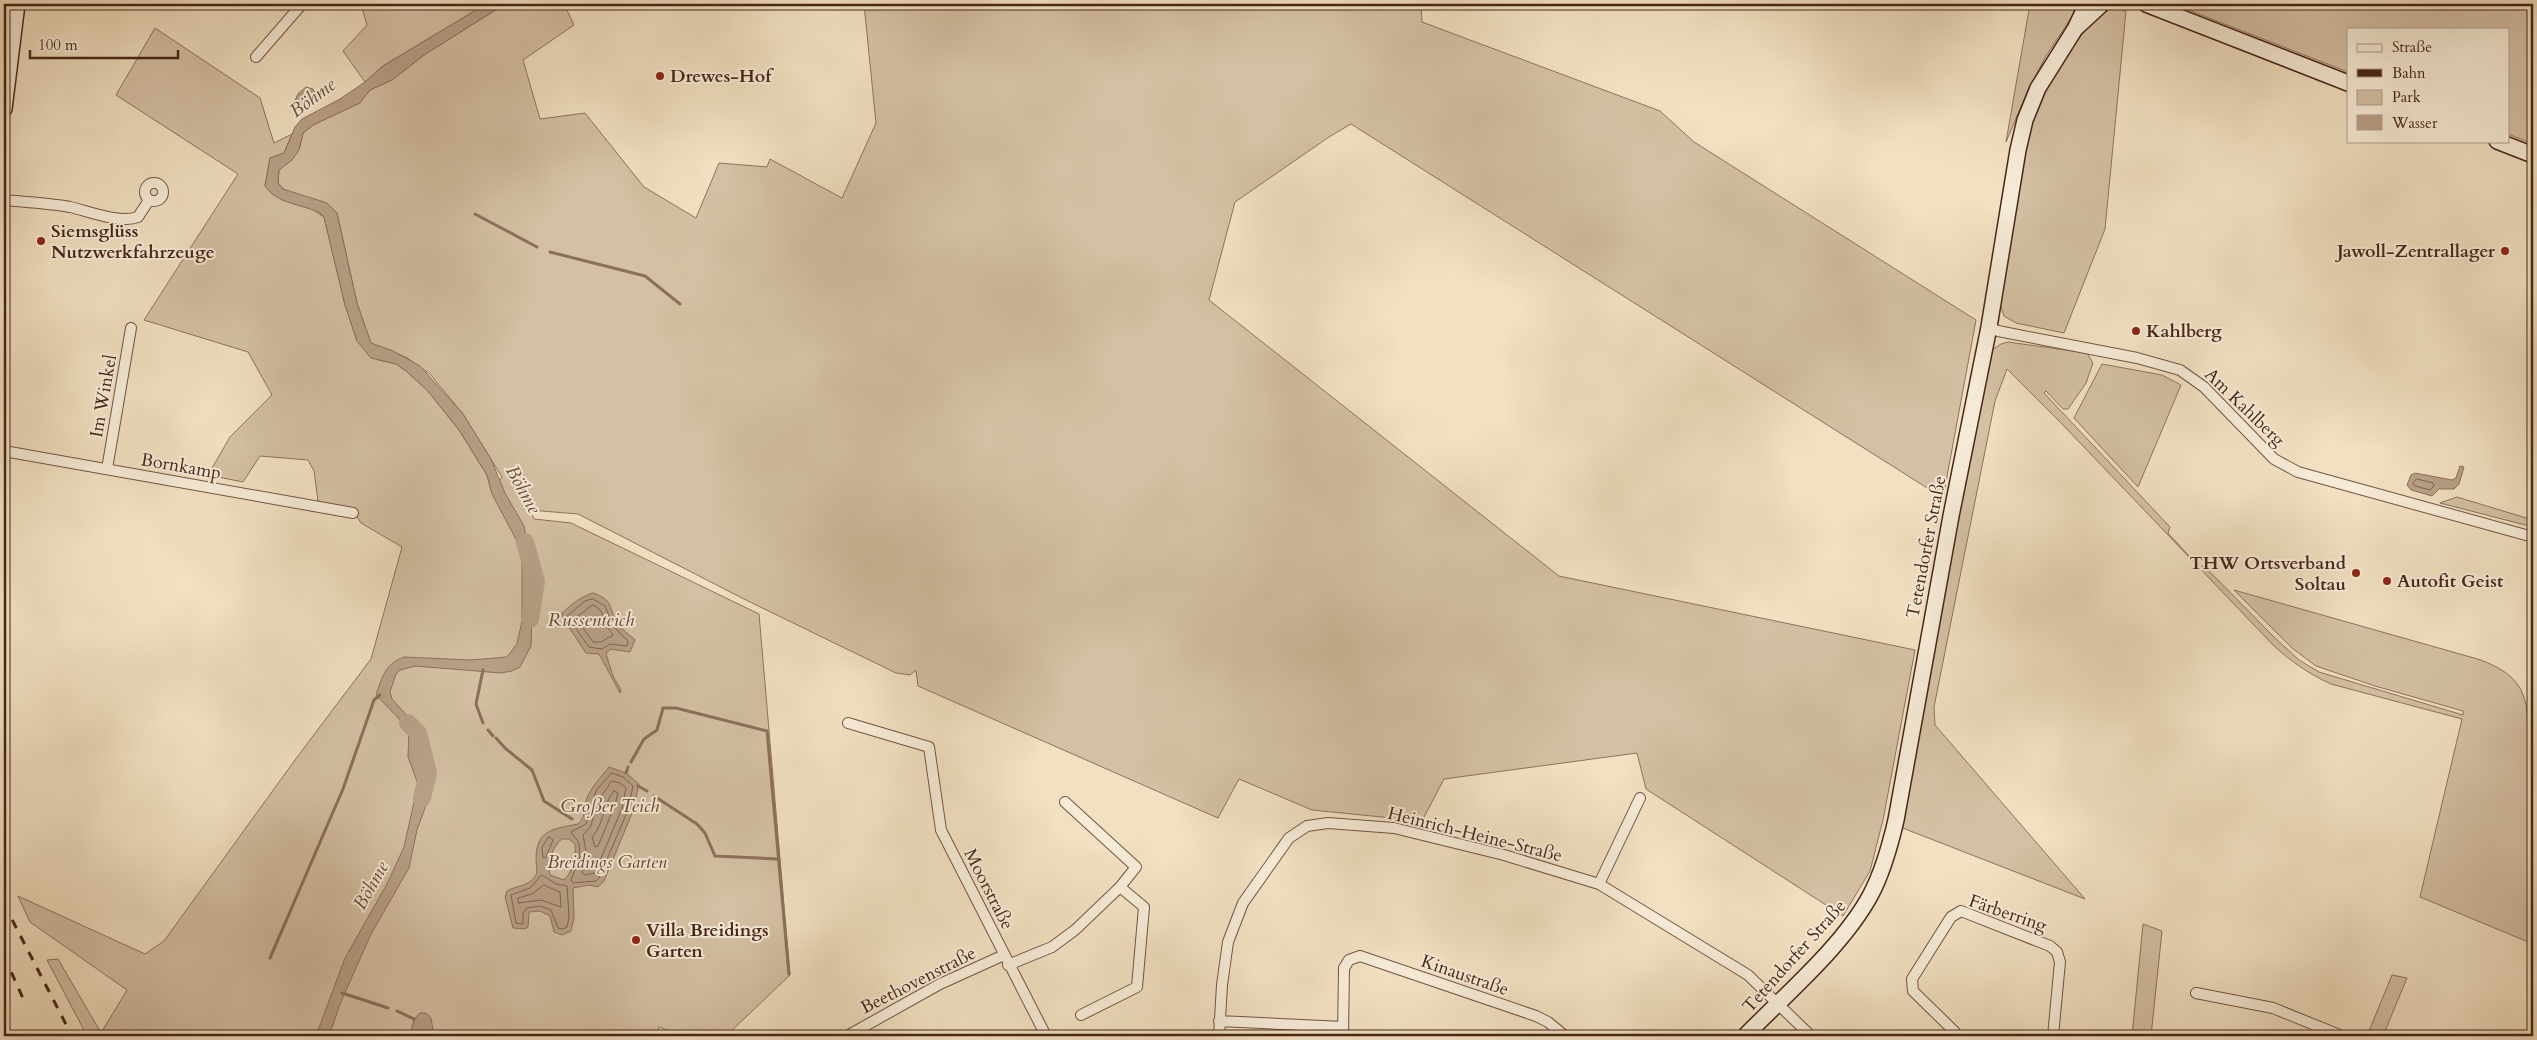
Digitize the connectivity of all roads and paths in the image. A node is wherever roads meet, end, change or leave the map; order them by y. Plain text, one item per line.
1 (17, 4) edge
2 (302, 4) edge
3 (2102, 4) edge
4 (2146, 4) edge
5 (2083, 6) edge
6 (2075, 29) junction
7 (256, 57) dead end
8 (2347, 83) edge
9 (4, 109) edge
10 (2500, 142) edge
11 (2533, 155) edge
12 (4, 200) edge
13 (149, 200) dead end
14 (1989, 327) junction
15 (131, 328) dead end
16 (4, 451) edge
17 (107, 469) junction
18 (353, 513) dead end
19 (2533, 537) edge
20 (848, 723) dead end
21 (1640, 798) dead end
22 (1065, 802) dead end
23 (1599, 884) junction
24 (1120, 887) junction
25 (1006, 960) junction
26 (2196, 993) dead end
27 (1777, 1003) junction
28 (1081, 1015) dead end
29 (1219, 1021) junction
30 (1343, 1032) edge
31 (848, 1036) edge
32 (1046, 1036) edge
33 (1218, 1036) edge
34 (1565, 1036) edge
35 (1745, 1036) edge
36 (1811, 1036) edge
37 (1955, 1036) edge
38 (2053, 1036) edge
39 (2342, 1036) edge

1 - 9 street
2 - 7 street
3 - 6 street, Tetendorfer Straße
4 - 8 street
5 - 6 street, Tetendorfer Straße
6 - 14 street, Tetendorfer Straße
10 - 11 street
12 - 13 street
14 - 19 street, Am Kahlberg
14 - 27 street, Tetendorfer Straße
15 - 17 street, Im Winkel
16 - 17 street, Bornkamp
17 - 18 street, Bornkamp
20 - 25 street, Moorstraße
21 - 23 street
22 - 24 street, Beethovenstraße
23 - 27 street, Heinrich-Heine-Straße
23 - 29 street, Heinrich-Heine-Straße
24 - 25 street, Beethovenstraße
24 - 28 street
25 - 31 street, Beethovenstraße
25 - 32 street, Moorstraße
26 - 39 street
27 - 35 street, Tetendorfer Straße
27 - 36 street, Heinrich-Heine-Straße
29 - 30 street
29 - 33 street, Heinrich-Heine-Straße
30 - 34 street, Kinaustraße
37 - 38 street, Färberring

